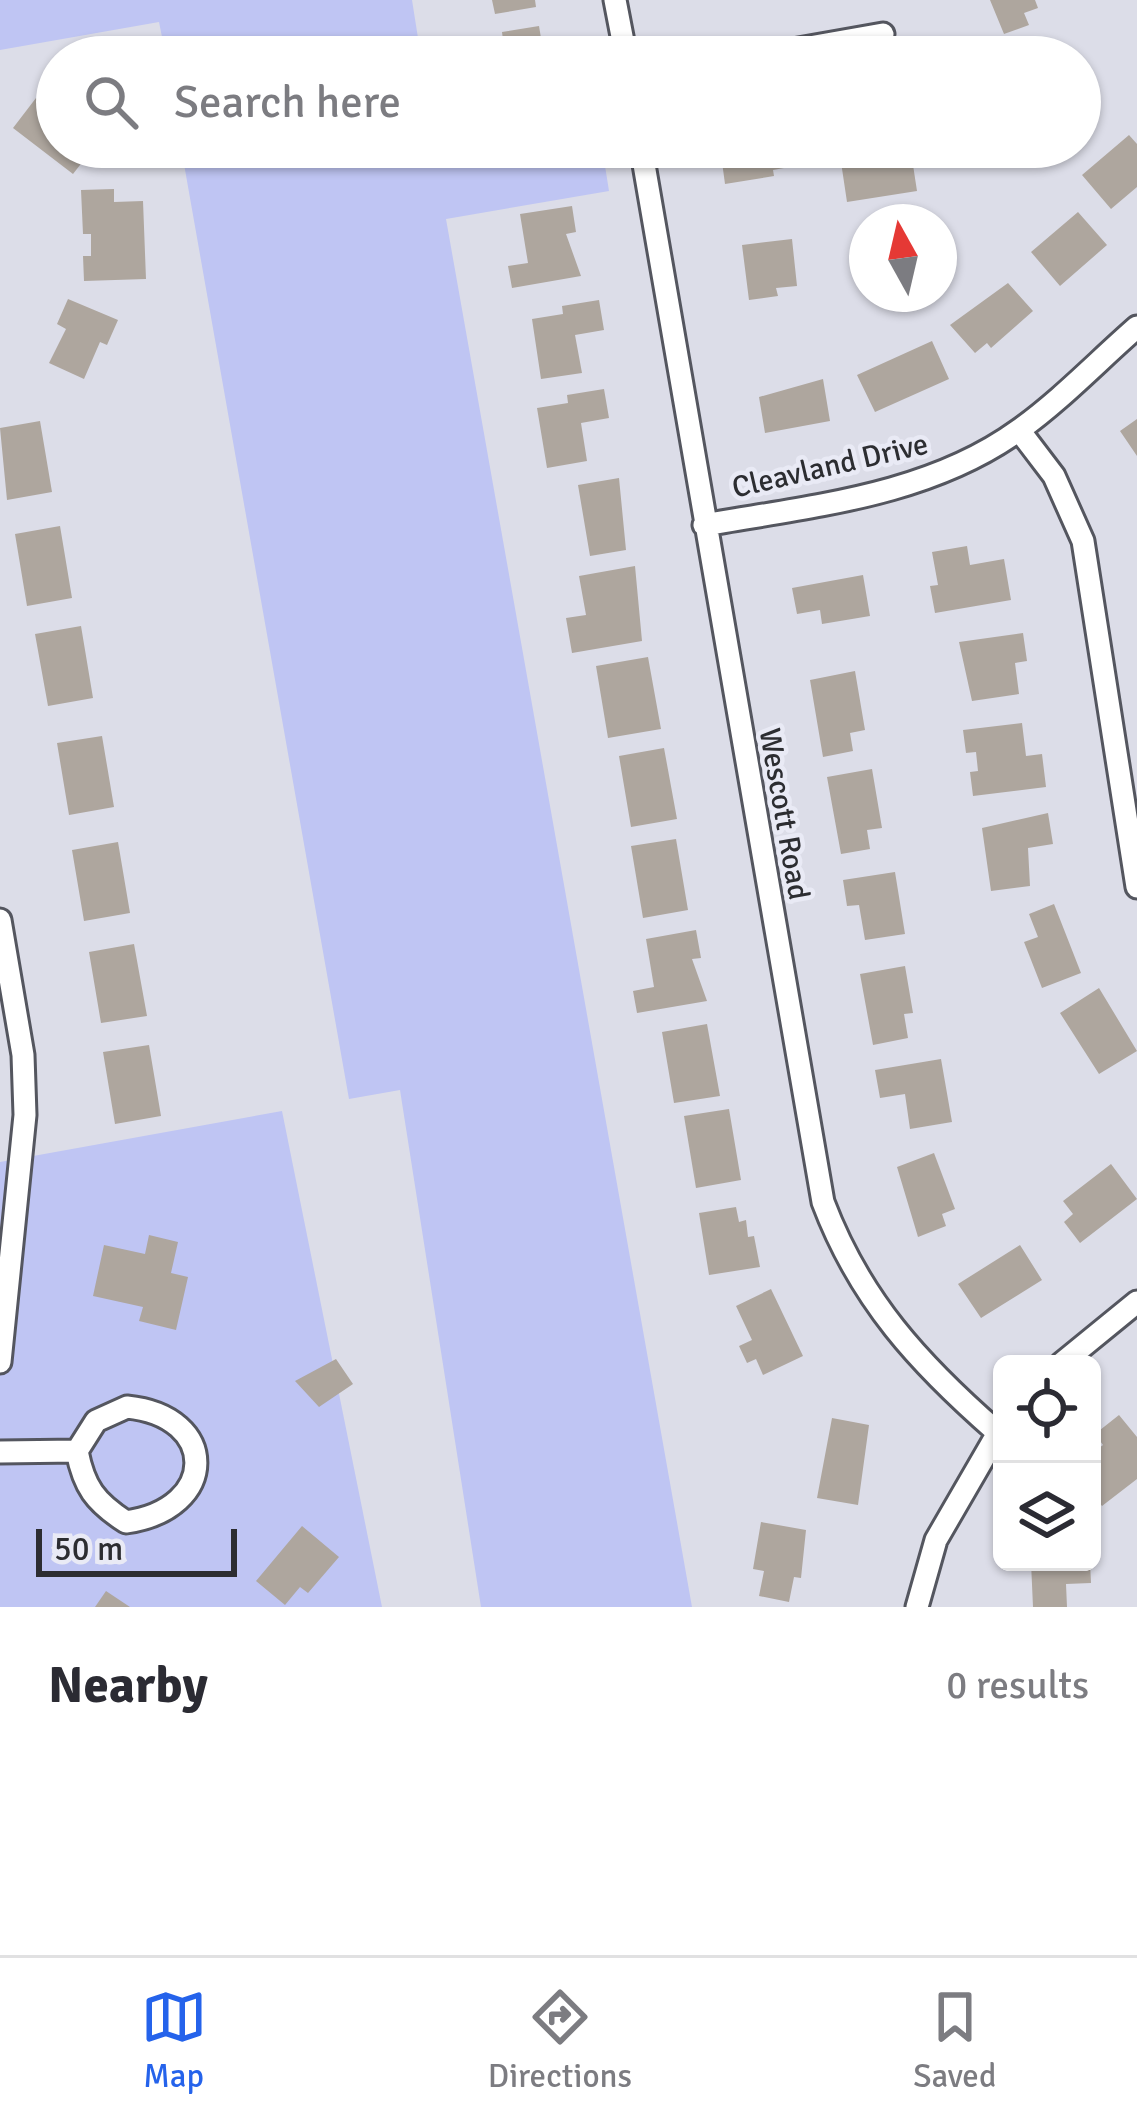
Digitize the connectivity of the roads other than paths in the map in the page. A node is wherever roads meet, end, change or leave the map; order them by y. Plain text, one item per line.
1 (616, 0) edge
2 (883, 34) dead end
3 (622, 36) edge
4 (872, 36) edge
5 (645, 168) edge
6 (1137, 327) edge
7 (1019, 430) junction
8 (704, 524) junction
9 (1137, 887) edge
10 (0, 920) edge
11 (1133, 1314) edge
12 (1074, 1355) edge
13 (0, 1361) edge
14 (993, 1424) edge
15 (993, 1441) edge
16 (77, 1451) junction
17 (0, 1452) edge
18 (917, 1607) edge

1 - 3 street
2 - 4 street
5 - 8 street, Wescott Road
6 - 7 street, Cleavland Drive
7 - 8 street, Cleavland Drive
7 - 9 street
8 - 14 street, Wescott Road
10 - 13 street
11 - 12 street
15 - 18 street
16 - 16 street
16 - 17 street

